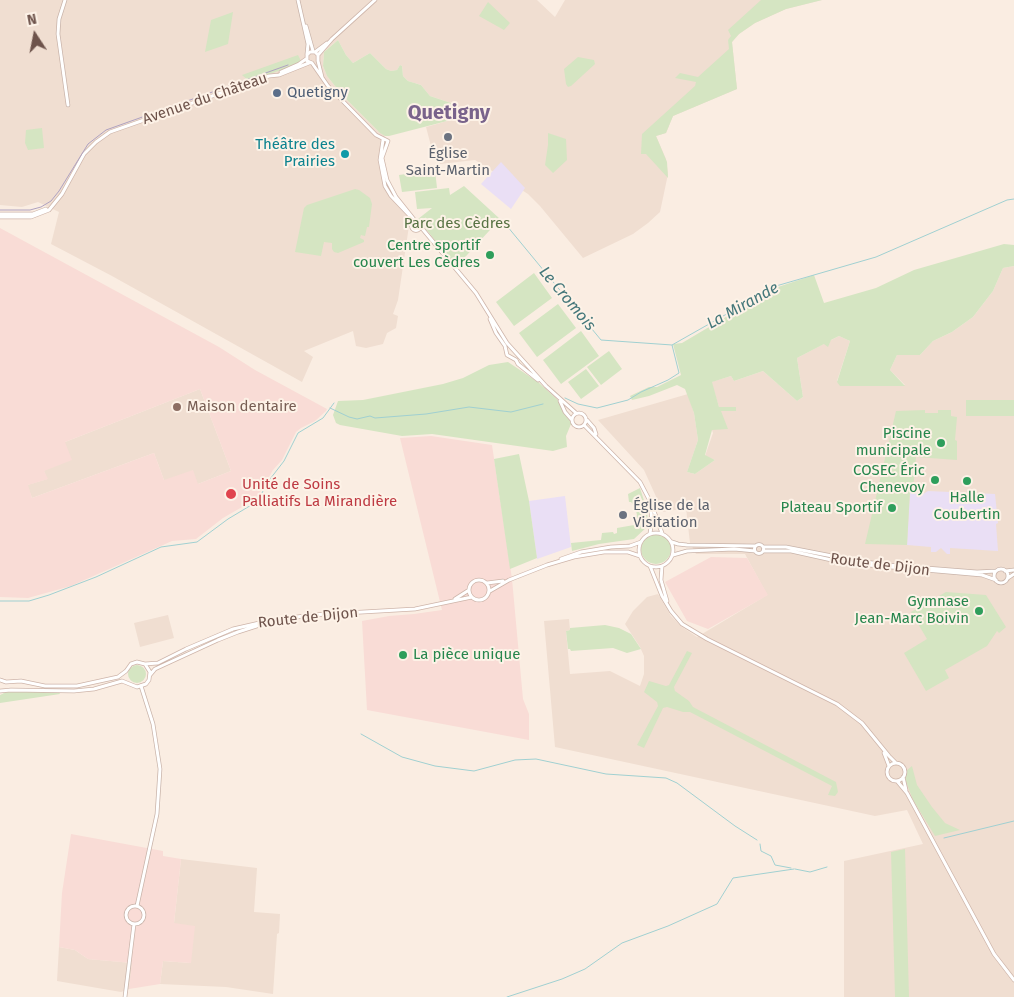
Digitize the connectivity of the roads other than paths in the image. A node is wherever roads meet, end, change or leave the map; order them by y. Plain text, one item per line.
1 (65, 0) edge
2 (298, 0) edge
3 (375, 0) edge
4 (302, 19) junction
5 (315, 53) junction
6 (307, 54) junction
7 (306, 58) junction
8 (318, 61) junction
9 (310, 63) junction
10 (271, 76) junction
11 (322, 77) junction
12 (68, 105) dead end
13 (385, 141) junction
14 (0, 215) edge
15 (415, 223) junction
16 (419, 228) junction
17 (507, 347) junction
18 (546, 386) junction
19 (555, 395) junction
20 (576, 414) junction
21 (572, 420) junction
22 (587, 420) junction
23 (584, 425) junction
24 (599, 439) junction
25 (650, 503) junction
26 (662, 533) junction
27 (650, 534) junction
28 (641, 542) junction
29 (672, 542) junction
30 (756, 546) junction
31 (763, 546) junction
32 (755, 550) junction
33 (763, 551) junction
34 (673, 555) junction
35 (640, 556) junction
36 (546, 565) junction
37 (650, 566) junction
38 (662, 566) junction
39 (996, 571) junction
40 (1005, 571) junction
41 (1014, 572) edge
42 (1007, 578) junction
43 (508, 580) junction
44 (996, 580) junction
45 (487, 583) junction
46 (469, 590) junction
47 (490, 591) junction
48 (472, 597) junction
49 (450, 602) junction
50 (671, 611) junction
51 (284, 619) junction
52 (145, 664) junction
53 (126, 671) junction
54 (150, 676) junction
55 (0, 680) edge
56 (129, 683) junction
57 (142, 686) junction
58 (0, 691) edge
59 (882, 748) junction
60 (896, 763) junction
61 (889, 766) junction
62 (903, 777) junction
63 (897, 781) junction
64 (907, 793) junction
65 (137, 906) junction
66 (134, 924) junction
67 (1014, 980) edge
68 (125, 997) edge

1 - 12 main road
2 - 4 main road
3 - 5 main road
4 - 5 main road
4 - 6 main road
5 - 6 main road
5 - 8 main road
6 - 7 main road
7 - 9 main road
7 - 10 main road
8 - 9 main road, Avenue du Château
8 - 11 main road
9 - 10 main road, Avenue du Château
9 - 11 main road
10 - 14 main road, Avenue du Château
11 - 13 main road
13 - 15 main road
13 - 15 main road
15 - 16 main road
15 - 16 main road
16 - 17 main road
17 - 18 main road
17 - 18 main road
18 - 19 main road
19 - 20 main road
19 - 21 main road
20 - 21 main road
20 - 22 main road
21 - 23 main road
22 - 23 main road
22 - 24 main road
23 - 24 main road
24 - 25 main road
25 - 26 main road
25 - 27 main road
26 - 27 main road
26 - 29 main road
27 - 28 main road
28 - 35 main road
28 - 36 main road
29 - 30 main road, Route de Dijon
29 - 34 main road
30 - 31 main road, Route de Dijon
30 - 32 main road
31 - 33 main road
31 - 39 main road, Route de Dijon
32 - 33 main road, Route de Dijon
32 - 34 main road, Route de Dijon
33 - 44 main road, Route de Dijon
34 - 38 main road
35 - 36 main road
35 - 37 main road
36 - 43 main road
37 - 38 main road
37 - 50 main road
38 - 50 main road
39 - 40 main road
39 - 44 main road
40 - 41 main road
40 - 42 main road
41 - 42 main road
42 - 44 main road
43 - 45 main road
43 - 47 main road
45 - 46 main road
45 - 47 main road
46 - 48 main road
46 - 49 main road, Route de Dijon
47 - 48 main road
48 - 49 main road, Route de Dijon
49 - 51 main road, Route de Dijon
50 - 59 main road
51 - 52 main road, Route de Dijon
51 - 54 main road
52 - 53 main road
52 - 54 main road
53 - 55 main road
53 - 56 main road
54 - 57 main road
56 - 57 main road
56 - 58 main road
57 - 65 main road
59 - 60 main road
59 - 61 main road
60 - 61 main road
60 - 62 main road
61 - 63 main road
62 - 63 main road
62 - 64 main road
63 - 64 main road
64 - 67 main road
65 - 66 main road
65 - 66 main road
66 - 68 main road

